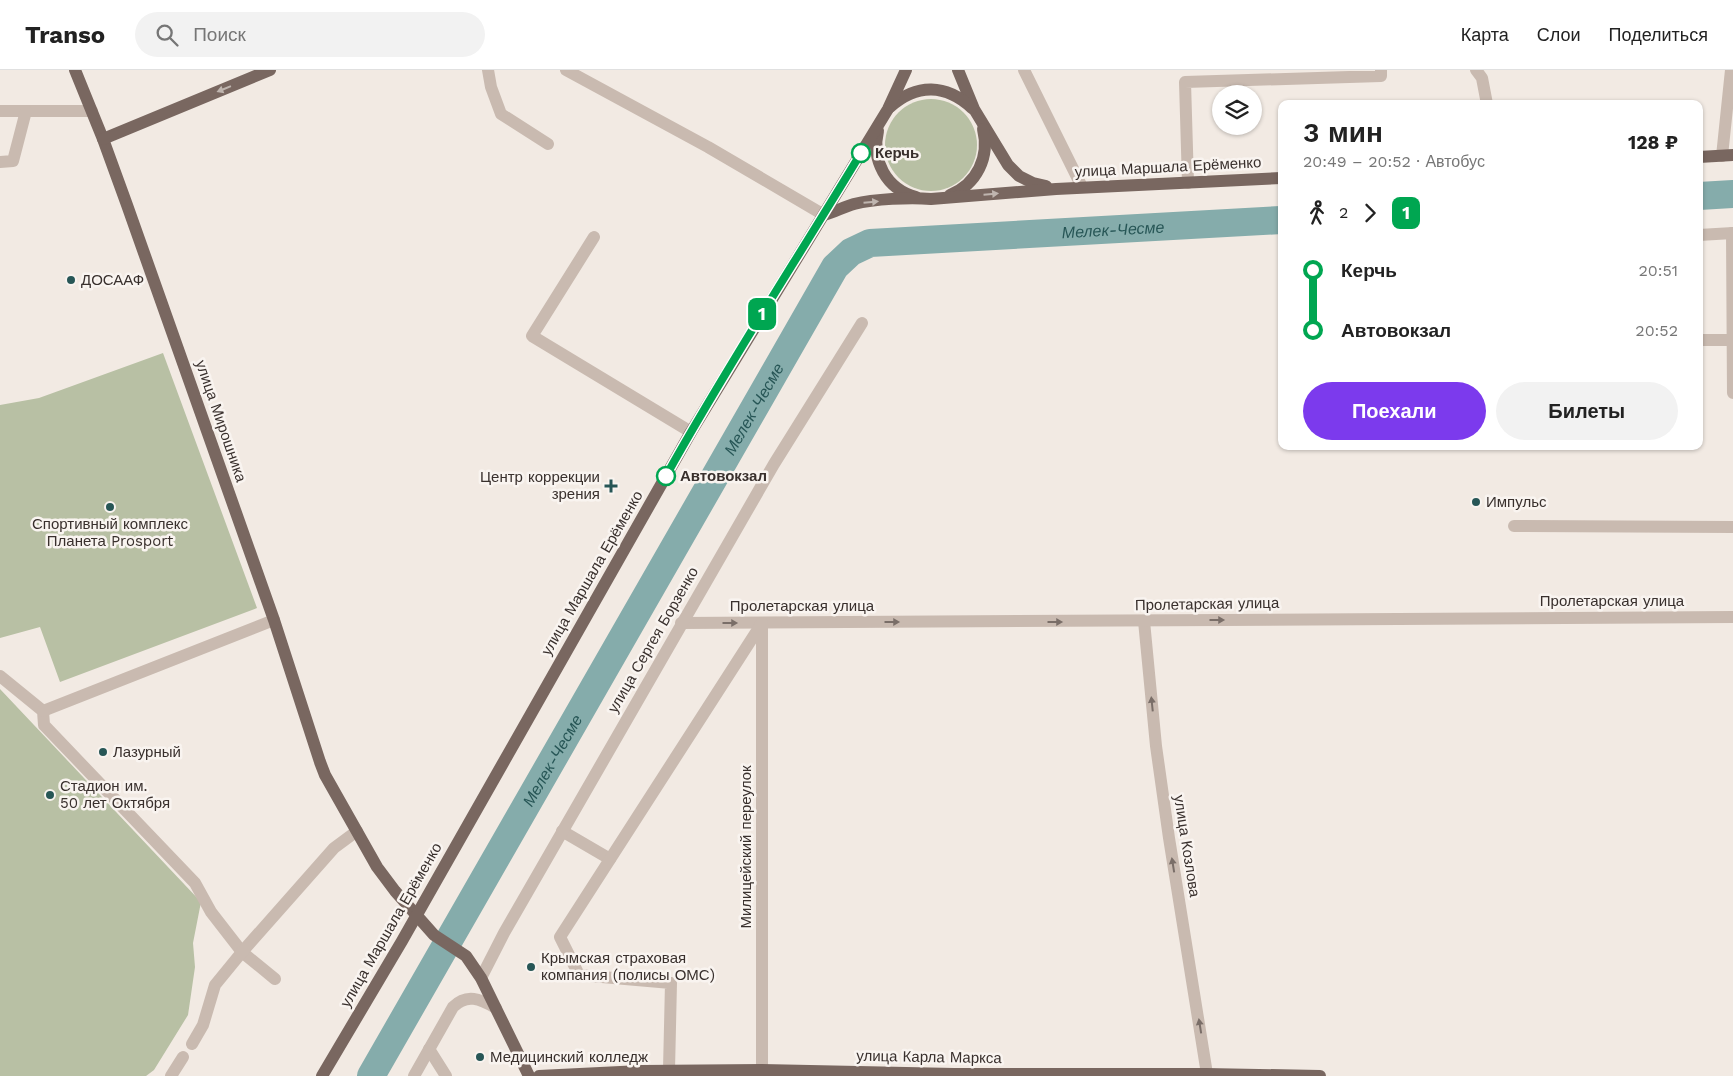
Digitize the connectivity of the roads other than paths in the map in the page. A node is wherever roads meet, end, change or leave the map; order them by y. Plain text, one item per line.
1 (75, 70) edge
2 (270, 70) edge
3 (488, 70) edge
4 (566, 70) edge
5 (906, 70) edge
6 (958, 70) edge
7 (1024, 70) edge
8 (1381, 70) edge
9 (1476, 70) edge
10 (1731, 70) edge
11 (1486, 100) edge
12 (888, 109) junction
13 (0, 110) edge
14 (974, 110) junction
15 (26, 111) junction
16 (92, 111) junction
17 (880, 122) junction
18 (982, 124) junction
19 (103, 139) junction
20 (548, 144) dead end
21 (1728, 156) edge
22 (1703, 157) edge
23 (0, 162) edge
24 (1278, 178) edge
25 (1188, 183) junction
26 (1082, 187) junction
27 (1056, 189) junction
28 (920, 198) junction
29 (942, 198) junction
30 (824, 215) junction
31 (1732, 233) edge
32 (1703, 235) edge
33 (594, 238) dead end
34 (862, 323) dead end
35 (1703, 340) edge
36 (1733, 340) edge
37 (1733, 352) edge
38 (1733, 393) edge
39 (691, 432) junction
40 (1514, 526) dead end
41 (1733, 527) edge
42 (1733, 617) edge
43 (274, 620) junction
44 (1144, 621) junction
45 (681, 623) junction
46 (762, 623) junction
47 (0, 676) edge
48 (44, 711) junction
49 (562, 831) junction
50 (357, 832) junction
51 (610, 859) junction
52 (416, 917) junction
53 (242, 952) junction
54 (481, 978) junction
55 (275, 979) dead end
56 (496, 1008) junction
57 (192, 1044) dead end
58 (429, 1049) junction
59 (183, 1058) dead end
60 (669, 1070) junction
61 (762, 1070) junction
62 (792, 1074) edge
63 (954, 1075) edge
64 (1043, 1075) edge
65 (1208, 1075) edge
66 (170, 1076) edge
67 (322, 1076) edge
68 (414, 1076) edge
69 (446, 1076) edge
70 (529, 1076) edge
71 (539, 1076) edge
72 (1320, 1076) edge

1 - 16 main road, улица Мирошника
2 -> 19 main road
3 - 20 street
4 - 30 street
5 - 12 main road
6 - 14 main road, улица Маршала Ерёменко
7 - 26 street
8 - 25 street
9 - 11 street
10 - 21 street
12 - 14 main road
12 - 17 main road
13 - 15 street
14 - 18 main road, улица Маршала Ерёменко
15 - 16 street
15 - 23 street
16 - 19 main road, улица Мирошника
17 - 28 main road
17 - 30 main road
18 - 27 main road, улица Маршала Ерёменко
18 - 29 main road
19 - 43 main road, улица Мирошника
21 - 22 main road
24 - 25 main road, улица Маршала Ерёменко
25 - 26 main road, улица Маршала Ерёменко
26 - 27 main road, улица Маршала Ерёменко
29 -> 27 main road, улица Маршала Ерёменко
28 - 29 main road, улица Маршала Ерёменко
30 -> 28 main road, улица Маршала Ерёменко
30 - 39 main road, улица Маршала Ерёменко
31 - 32 street
31 - 36 street
33 - 39 street
34 - 45 street, улица Сергея Борзенко
35 - 36 street
36 - 37 street
37 - 38 street
39 - 52 main road, улица Маршала Ерёменко
40 - 41 street
44 -> 42 street, Пролетарская улица
43 - 48 street
43 - 50 main road, улица Мирошника
46 -> 44 street, Пролетарская улица
65 -> 44 street, улица Козлова
45 -> 46 street, Пролетарская улица
45 - 49 street, улица Сергея Борзенко
46 - 51 street
46 - 61 street, Милицейский переулок
47 - 48 street
48 - 53 street
49 - 51 street
49 - 54 street, улица Сергея Борзенко
50 - 52 main road, улица Мирошника
50 - 53 street
51 - 60 street
52 - 54 main road
52 - 67 main road, улица Маршала Ерёменко
53 - 55 street
53 - 57 street
54 - 56 main road
56 - 58 street
56 - 70 main road
58 - 68 street
58 - 69 street
59 - 66 street
60 - 61 main road, улица Карла Маркса
60 - 71 main road, улица Карла Маркса
61 - 62 main road, улица Карла Маркса
62 - 63 main road, улица Карла Маркса
63 - 64 main road, улица Карла Маркса
64 - 65 main road, улица Карла Маркса
65 - 72 main road, улица Карла Маркса

